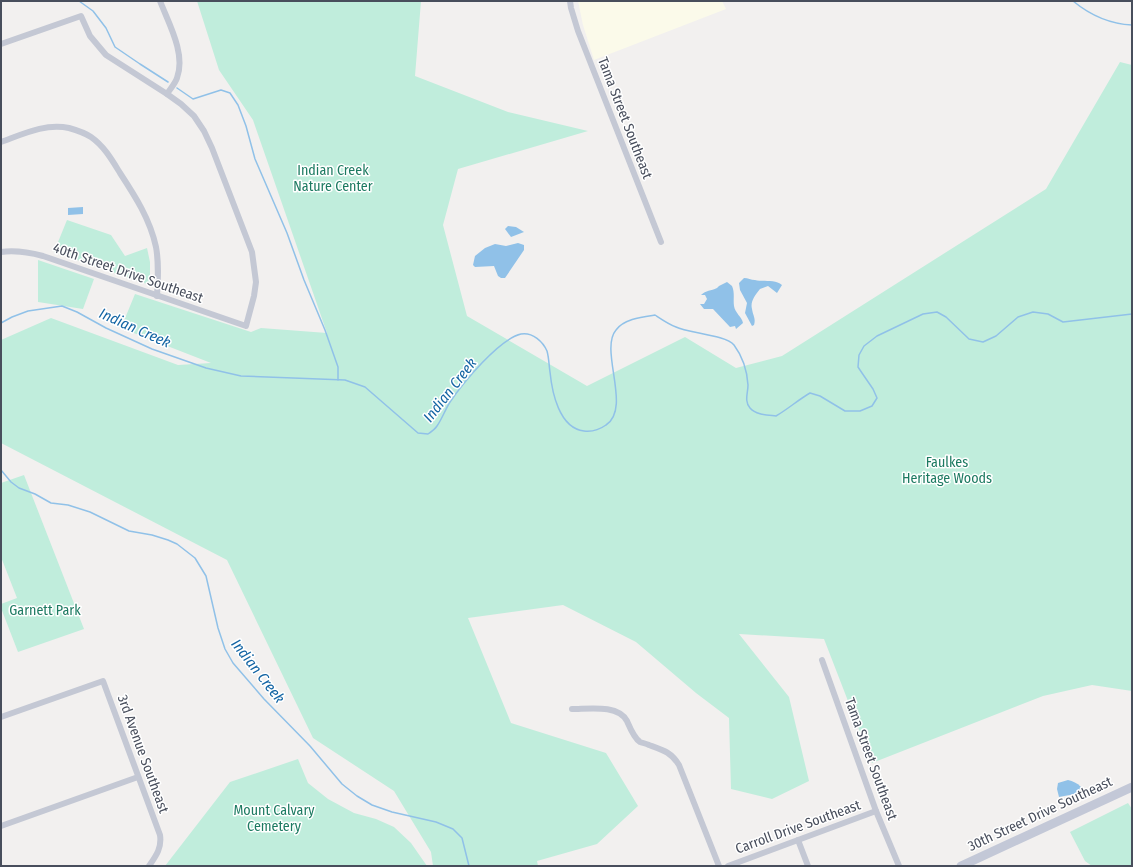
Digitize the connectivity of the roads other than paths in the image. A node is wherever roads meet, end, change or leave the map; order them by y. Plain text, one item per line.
1 (160, 1) edge
2 (570, 1) edge
3 (1, 44) edge
4 (167, 94) junction
5 (1, 142) edge
6 (661, 242) dead end
7 (1, 252) edge
8 (157, 296) junction
9 (822, 660) dead end
10 (572, 709) dead end
11 (1, 717) edge
12 (138, 777) junction
13 (1132, 788) edge
14 (876, 811) junction
15 (1, 826) edge
16 (798, 840) junction
17 (149, 866) edge
18 (719, 866) edge
19 (728, 866) edge
20 (808, 866) edge
21 (899, 866) edge
22 (961, 866) edge

1 - 4 street
2 - 6 street, Tama Street Southeast
3 - 4 street
4 - 8 street, 40th Street Drive Southeast
5 - 8 street
7 - 8 street, 40th Street Drive Southeast
9 - 14 street, Tama Street Southeast
10 - 18 street
11 - 12 street, 3rd Avenue Southeast
12 - 15 street
12 - 17 street, 3rd Avenue Southeast
13 - 22 main road, 30th Street Drive Southeast
14 - 16 street, Carroll Drive Southeast
14 - 21 street, Tama Street Southeast
16 - 19 street, Carroll Drive Southeast
16 - 20 street

